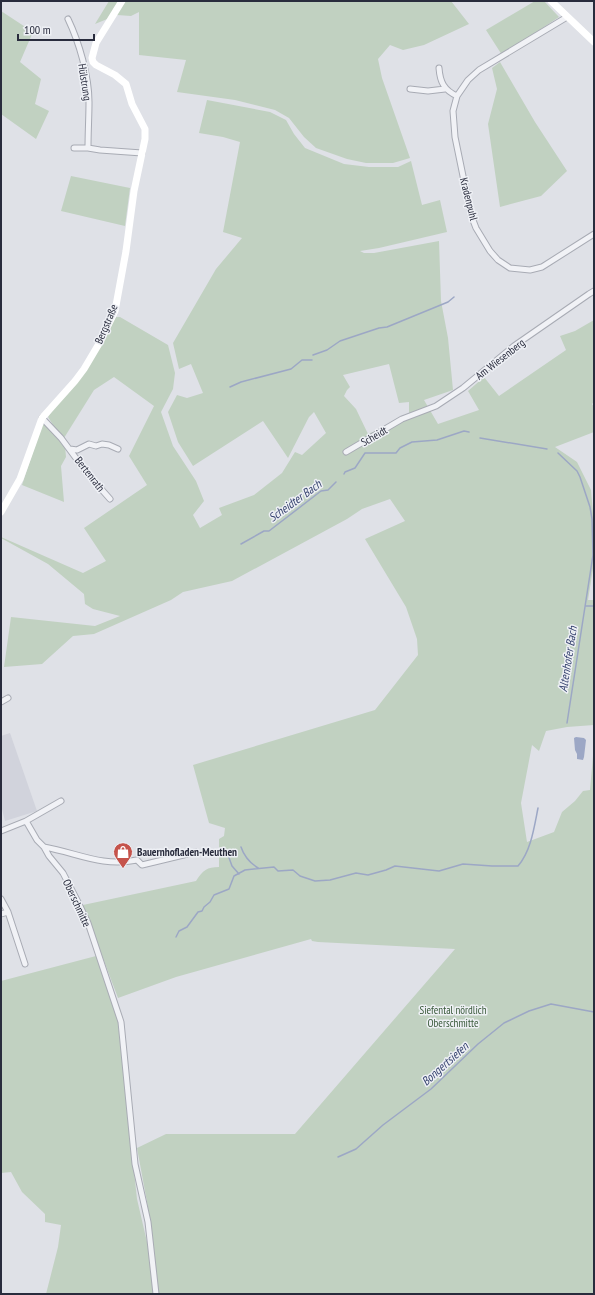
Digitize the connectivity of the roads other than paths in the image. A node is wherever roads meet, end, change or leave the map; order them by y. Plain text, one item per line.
1 (122, 1) edge
2 (551, 1) edge
3 (567, 16) junction
4 (68, 19) dead end
5 (594, 42) edge
6 (438, 68) dead end
7 (410, 89) dead end
8 (445, 89) junction
9 (457, 96) junction
10 (74, 148) dead end
11 (88, 148) junction
12 (142, 154) junction
13 (594, 234) edge
14 (594, 291) edge
15 (42, 418) junction
16 (402, 419) joint
17 (70, 449) junction
18 (118, 449) dead end
19 (346, 452) dead end
20 (110, 499) dead end
21 (1, 512) edge
22 (8, 698) dead end
23 (1, 702) edge
24 (61, 801) dead end
25 (26, 821) junction
26 (1, 831) edge
27 (44, 847) junction
28 (196, 852) dead end
29 (1, 899) edge
30 (8, 912) junction
31 (1, 914) edge
32 (25, 964) dead end
33 (156, 1294) edge

1 - 12 street, Bergstraße
2 - 3 street
3 - 5 street
3 - 9 street, Kradenpuhl
4 - 11 street, Hülstrung
6 - 8 street
7 - 8 street
8 - 9 street
9 - 13 street, Kradenpuhl
10 - 11 street
11 - 12 street
12 - 15 street, Bergstraße
14 - 16 street, Am Wiesenberg
15 - 17 street, Bertenrath
15 - 21 street, Bergstraße
16 - 19 street, Scheidt
17 - 18 street, Bertenrath
17 - 20 street, Bertenrath
22 - 23 street
24 - 25 street
25 - 26 street
25 - 27 street, Oberschmitte
27 - 28 street
27 - 33 street, Oberschmitte
29 - 30 street
30 - 31 street
30 - 32 street

